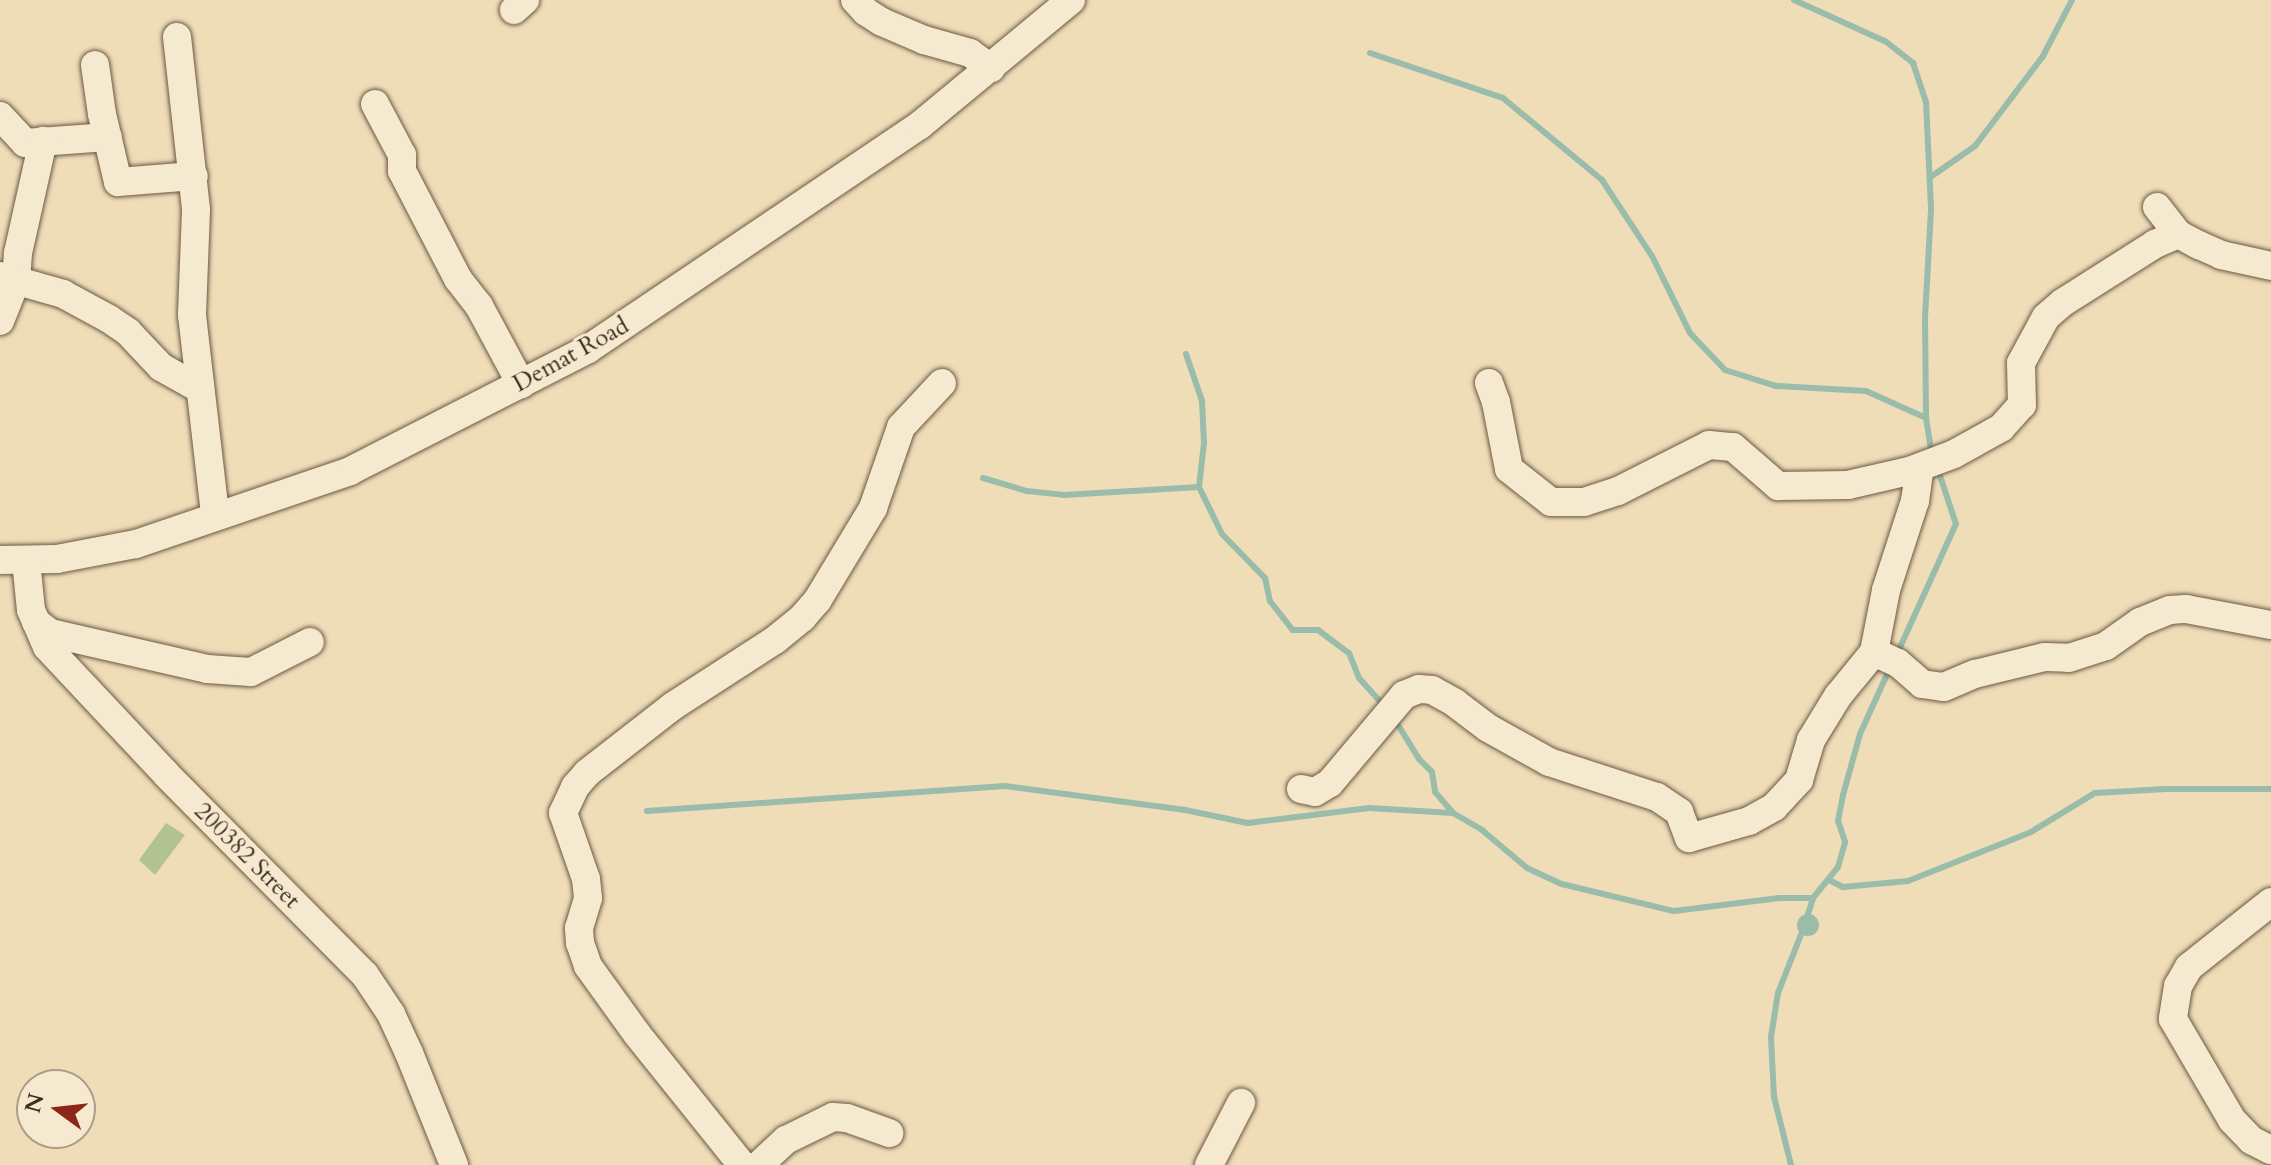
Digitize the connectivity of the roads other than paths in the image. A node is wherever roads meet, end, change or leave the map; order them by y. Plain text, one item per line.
1 (855, 0) edge
2 (1071, 0) edge
3 (177, 37) dead end
4 (95, 65) dead end
5 (991, 68) junction
6 (375, 104) dead end
7 (0, 116) edge
8 (108, 137) junction
9 (43, 141) junction
10 (194, 176) junction
11 (2157, 207) dead end
12 (2178, 234) junction
13 (2271, 266) edge
14 (8, 278) edge
15 (0, 321) edge
16 (942, 383) dead end
17 (1489, 383) dead end
18 (521, 384) junction
19 (200, 389) junction
20 (1920, 467) junction
21 (215, 515) junction
22 (13, 561) edge
23 (36, 622) junction
24 (2271, 625) edge
25 (310, 642) dead end
26 (1874, 652) junction
27 (1301, 789) dead end
28 (2271, 902) edge
29 (1241, 1103) dead end
30 (889, 1133) dead end
31 (2271, 1150) edge
32 (454, 1165) edge
33 (742, 1165) edge
34 (759, 1165) edge
35 (1209, 1165) edge

1 - 5 street
2 - 5 street, Demat Road
3 - 10 street
4 - 8 street
5 - 18 street, Demat Road
6 - 18 street
7 - 9 street
8 - 9 street
8 - 10 street
9 - 14 street
10 - 19 street
11 - 12 street
12 - 13 street
12 - 20 street
14 - 15 street
14 - 19 street
16 - 33 street
17 - 20 street
18 - 21 street, Demat Road
19 - 21 street
20 - 26 street
21 - 22 street, Demat Road
22 - 23 street, 200382 Street
23 - 25 street
23 - 32 street, 200382 Street
24 - 26 street
26 - 27 street
28 - 31 street
29 - 35 street
30 - 34 street

